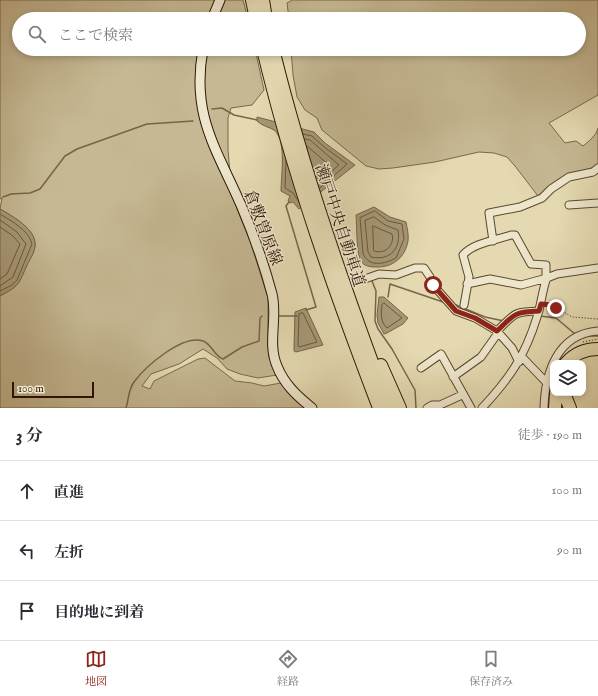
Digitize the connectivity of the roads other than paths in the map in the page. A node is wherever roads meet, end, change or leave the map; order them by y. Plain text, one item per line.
1 (220, 0) edge
2 (252, 0) edge
3 (263, 0) edge
4 (215, 12) edge
5 (255, 12) edge
6 (265, 12) edge
7 (202, 56) edge
8 (265, 56) edge
9 (274, 56) edge
10 (285, 115) junction
11 (598, 168) edge
12 (598, 203) edge
13 (569, 205) dead end
14 (317, 221) junction
15 (493, 241) junction
16 (335, 261) junction
17 (598, 268) edge
18 (547, 278) junction
19 (362, 280) dead end
20 (467, 284) junction
21 (464, 305) dead end
22 (539, 312) junction
23 (598, 331) edge
24 (497, 332) junction
25 (598, 349) edge
26 (598, 357) edge
27 (520, 360) junction
28 (569, 360) edge
29 (584, 360) edge
30 (421, 368) dead end
31 (453, 377) junction
32 (546, 382) junction
33 (462, 394) junction
34 (556, 396) edge
35 (565, 396) edge
36 (312, 408) edge
37 (379, 408) edge
38 (389, 408) edge
39 (400, 408) edge
40 (427, 408) edge
41 (471, 408) edge
42 (482, 408) edge
43 (544, 408) edge
44 (555, 408) edge
45 (570, 408) edge

1 - 4 street
2 - 5 highway
3 - 6 highway
7 - 36 street, 倉敷曽原線
8 - 10 highway, 瀬戸中央自動車道
9 - 10 highway, 瀬戸中央自動車道
10 - 14 highway, 瀬戸中央自動車道
11 - 15 street
12 - 13 street
14 - 16 highway, 瀬戸中央自動車道
14 - 37 highway, 瀬戸中央自動車道
15 - 18 street
15 - 20 street
16 - 38 highway, 瀬戸中央自動車道
16 - 39 highway
17 - 18 street
18 - 20 street
18 - 22 street
19 - 24 street
20 - 21 street
22 - 24 street
22 - 27 street
23 - 32 street
24 - 27 street
24 - 31 street
25 - 28 highway
26 - 29 highway
27 - 32 street
27 - 42 street
30 - 31 street
31 - 33 street
32 - 43 street
33 - 40 street
33 - 41 street
34 - 44 highway
35 - 45 highway

